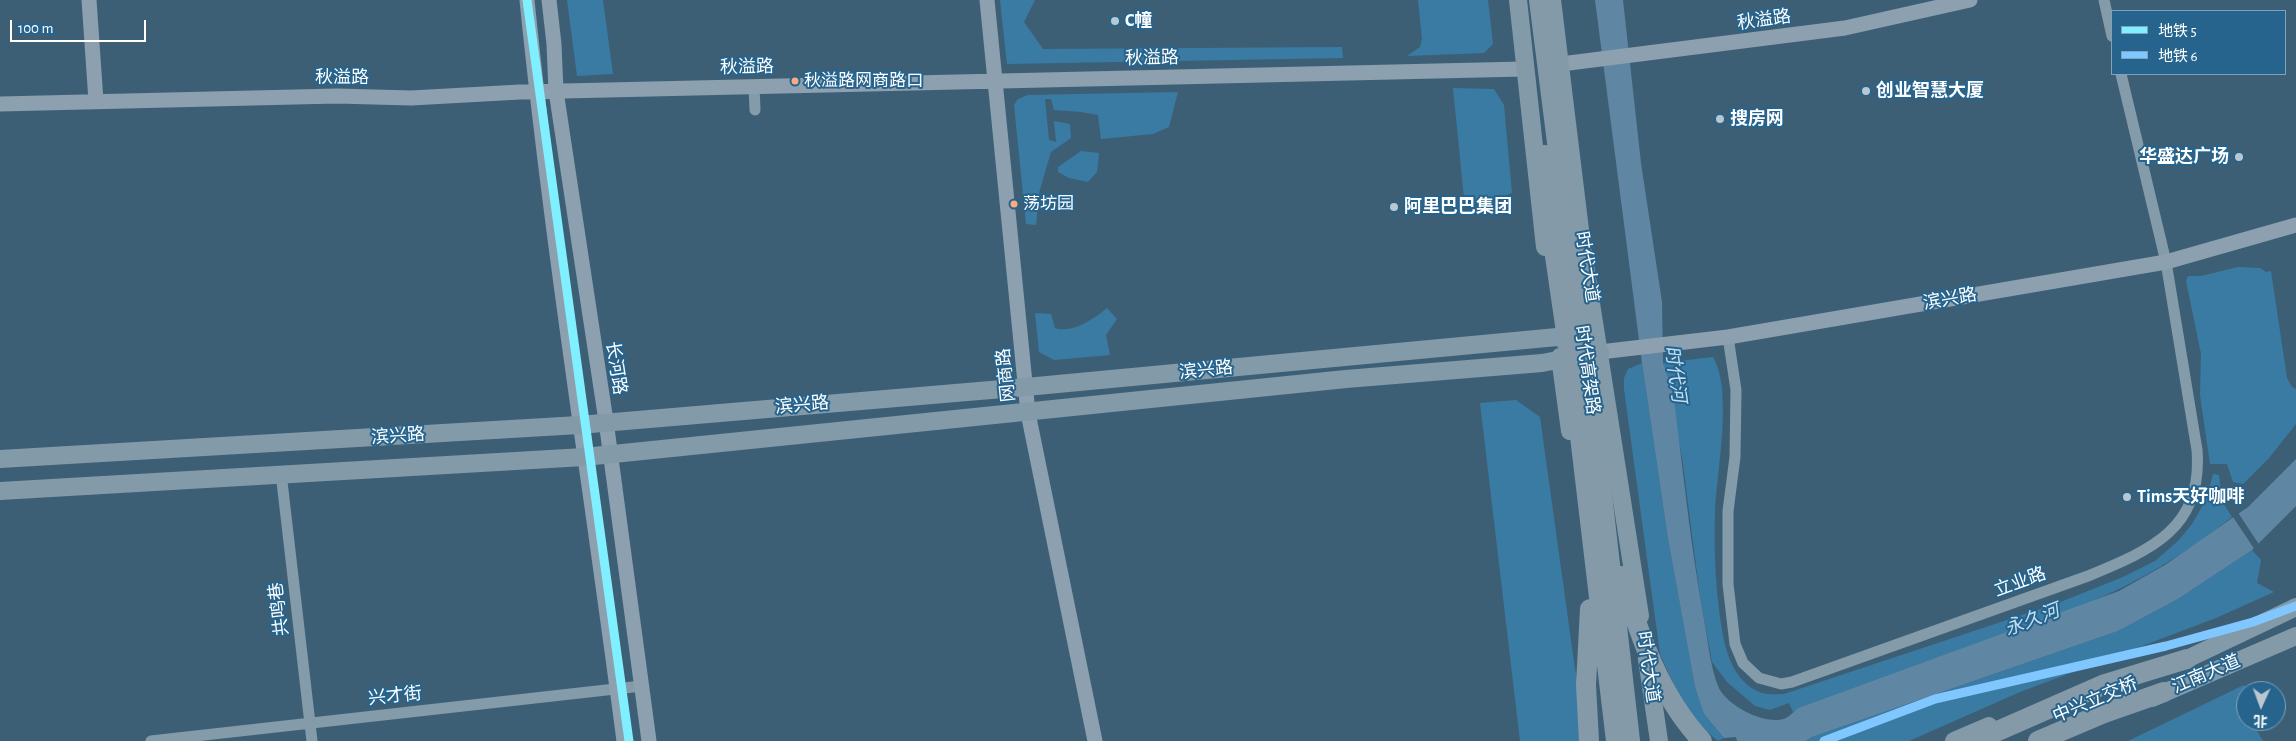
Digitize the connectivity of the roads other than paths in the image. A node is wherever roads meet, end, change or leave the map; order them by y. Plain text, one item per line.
1 (89, 0) edge
2 (527, 0) edge
3 (549, 0) edge
4 (986, 0) edge
5 (1518, 0) edge
6 (1528, 0) edge
7 (1539, 0) edge
8 (1552, 0) edge
9 (1970, 0) edge
10 (2104, 0) edge
11 (2111, 32) edge
12 (1561, 64) junction
13 (1524, 70) junction
14 (2121, 75) edge
15 (995, 80) junction
16 (754, 86) junction
17 (536, 91) junction
18 (556, 91) junction
19 (96, 101) junction
20 (0, 104) edge
21 (754, 110) dead end
22 (2296, 225) edge
23 (2166, 262) junction
24 (1557, 337) junction
25 (1728, 337) junction
26 (1600, 352) junction
27 (1560, 360) junction
28 (1026, 387) junction
29 (1028, 413) junction
30 (606, 421) junction
31 (579, 424) junction
32 (610, 454) junction
33 (584, 457) junction
34 (1599, 457) junction
35 (0, 459) edge
36 (281, 473) junction
37 (0, 491) edge
38 (1589, 510) junction
39 (2296, 607) edge
40 (2294, 641) edge
41 (2187, 660) junction
42 (1586, 685) junction
43 (642, 686) junction
44 (1625, 686) junction
45 (618, 690) junction
46 (2164, 692) joint
47 (310, 722) junction
48 (2060, 729) edge
49 (151, 741) edge
50 (312, 741) edge
51 (624, 741) edge
52 (649, 741) edge
53 (1095, 741) edge
54 (1576, 741) edge
55 (1589, 741) edge
56 (1611, 741) edge
57 (1616, 741) edge
58 (1630, 741) edge
59 (1637, 741) edge
60 (1659, 741) edge
61 (1702, 741) edge
62 (1954, 741) edge
63 (1975, 741) edge
64 (2003, 741) edge
65 (2038, 741) edge

1 - 19 street
2 - 17 street
3 - 18 street, 长河路
4 - 15 street, 网商路
5 - 13 main road
6 - 38 highway, 时代高架路
7 - 34 highway, 时代高架路
8 - 12 main road, 时代大道
9 - 12 street, 秋溢路
10 - 11 street
12 - 26 main road, 时代大道
13 - 15 street, 秋溢路
13 - 24 main road
14 - 23 street, 立业路
15 - 16 street, 秋溢路
15 - 28 street, 网商路
16 - 18 street, 秋溢路
16 - 21 street
17 - 18 street, 秋溢路
17 - 19 street, 秋溢路
17 - 31 street
18 - 30 street, 长河路
19 - 20 street, 秋溢路
22 - 23 street, 滨兴路
23 - 25 street, 滨兴路
23 - 25 street, 立业路
24 - 26 main road, 滨兴路
24 - 27 main road
24 - 28 main road, 滨兴路
25 - 26 street, 滨兴路
26 - 27 main road, 滨兴路
26 - 60 main road, 时代大道
27 - 29 main road, 滨兴路
27 - 56 main road
28 - 29 street, 网商路
28 - 30 main road, 滨兴路
29 - 32 main road, 滨兴路
29 - 53 street, 网商路
30 - 31 main road, 滨兴路
30 - 32 street, 长河路
31 - 33 street
31 - 35 main road, 滨兴路
32 - 33 main road, 滨兴路
32 - 43 street, 长河路
33 - 36 main road, 滨兴路
33 - 45 street
34 - 44 highway, 时代高架路
34 - 61 highway
36 - 37 main road, 滨兴路
36 - 47 street, 共鸣巷
38 - 42 highway
38 - 57 highway, 时代高架路
39 - 41 main road, 江南大道
40 - 46 main road, 江南大道
41 - 48 highway
41 - 62 main road, 江南大道
42 - 54 highway
42 - 55 highway
43 - 45 street, 兴才街
43 - 52 street, 长河路
44 - 58 highway, 时代高架路
44 - 59 highway
45 - 47 street, 兴才街
45 - 51 street
46 - 48 highway, 中兴立交桥
47 - 49 street, 兴才街
47 - 50 street, 共鸣巷
48 - 63 highway
48 - 64 highway, 中兴立交桥
48 - 65 highway, 中兴立交桥

